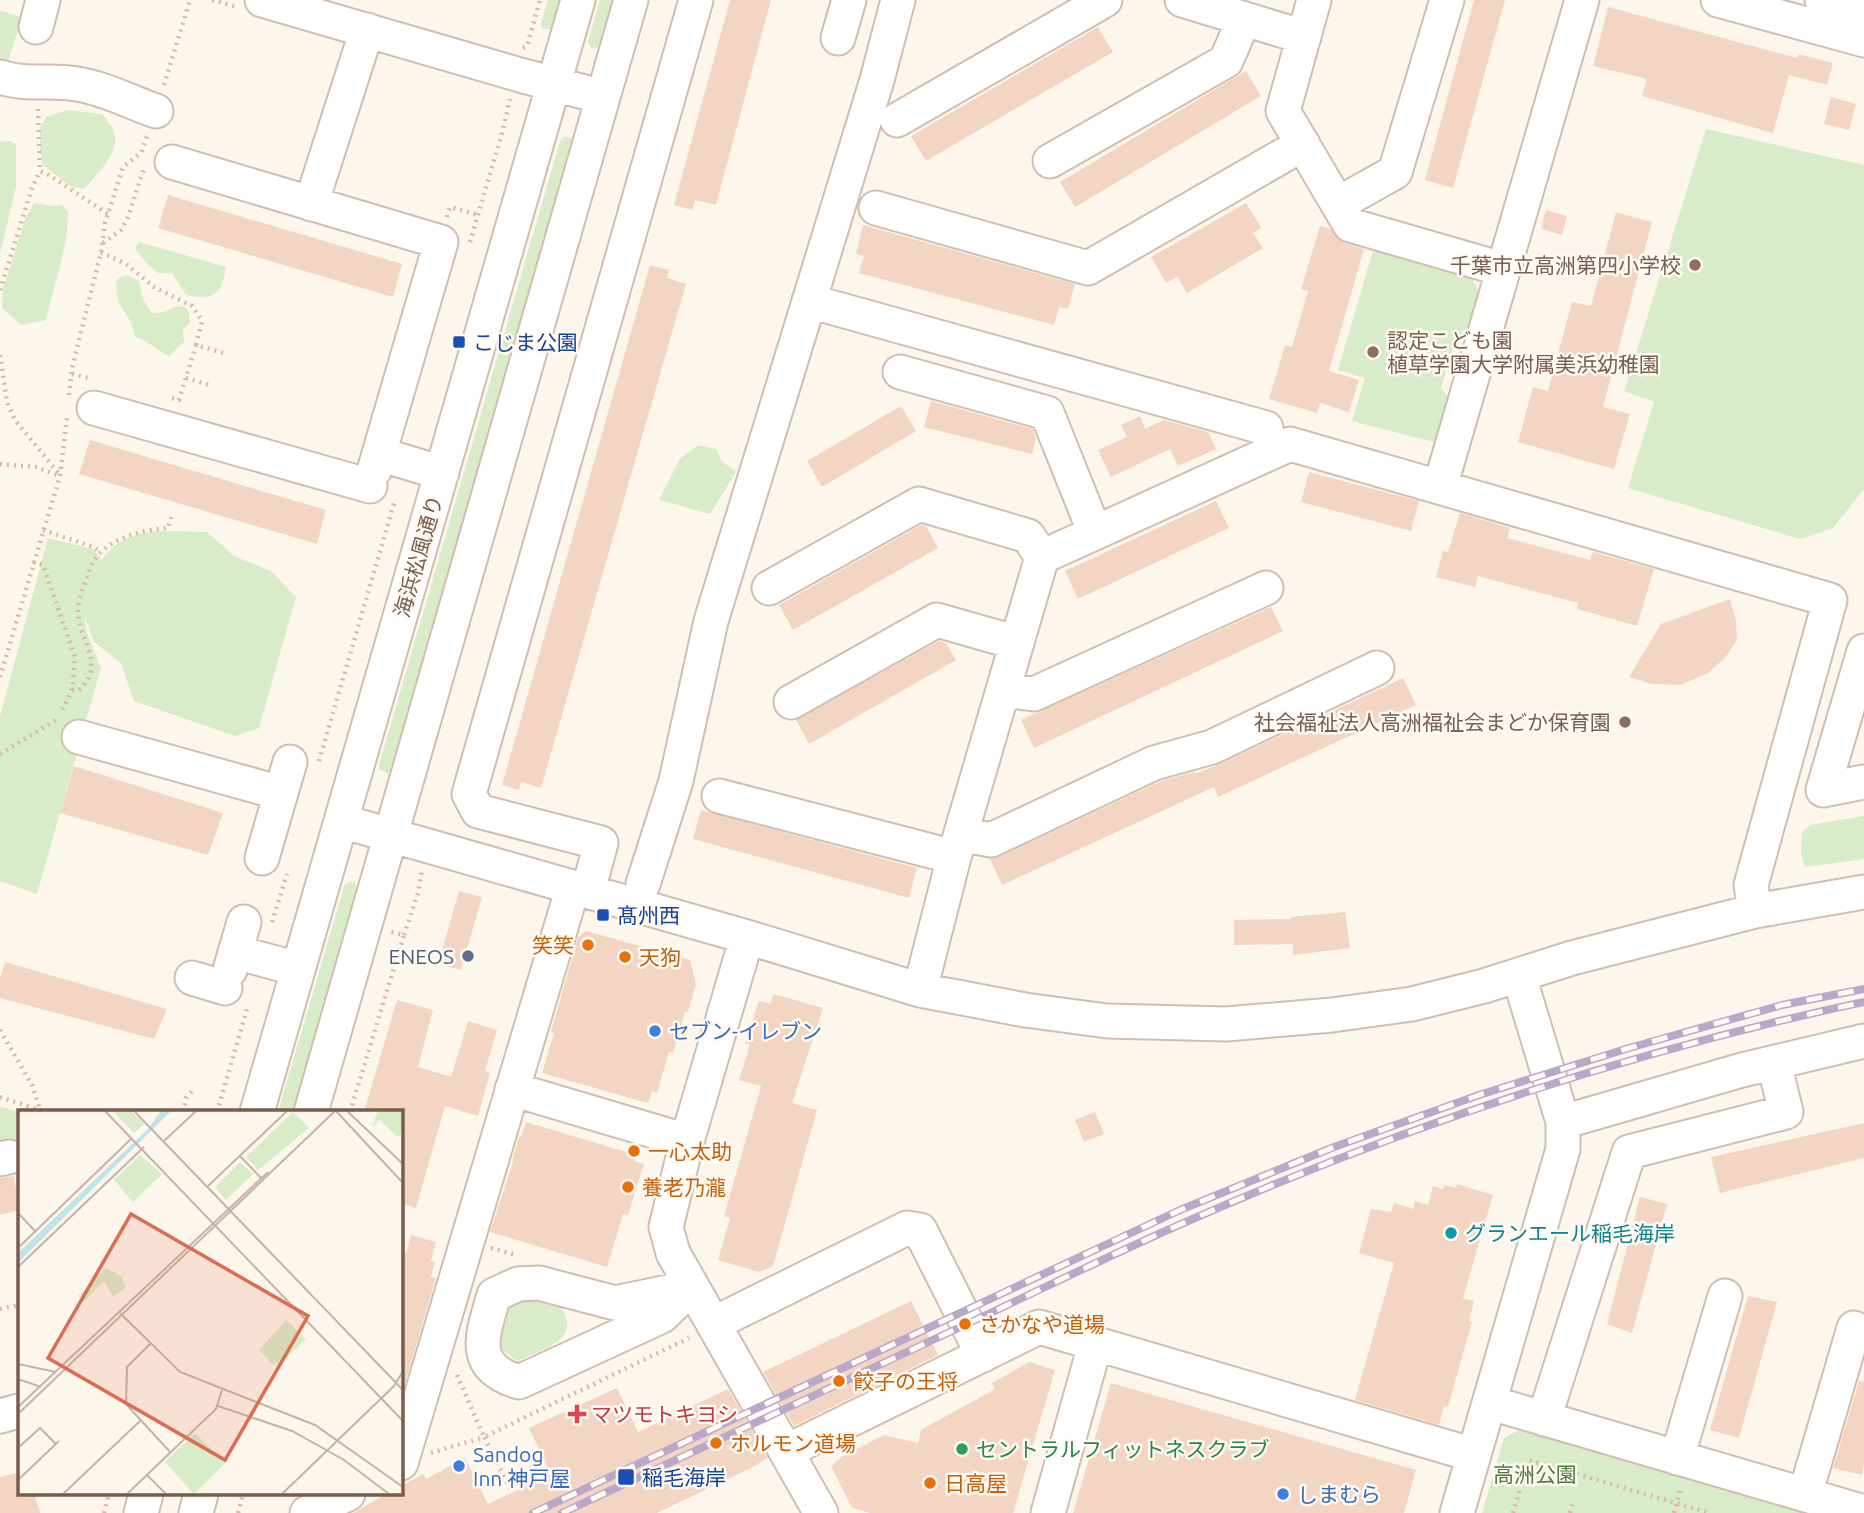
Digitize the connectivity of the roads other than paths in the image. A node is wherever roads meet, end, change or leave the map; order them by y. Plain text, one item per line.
1 (262, 0) edge
2 (578, 0) edge
3 (631, 0) edge
4 (696, 0) edge
5 (849, 0) edge
6 (898, 0) edge
7 (1105, 0) edge
8 (1182, 0) edge
9 (1314, 0) edge
10 (1447, 0) edge
11 (1582, 0) edge
12 (1718, 0) edge
13 (1244, 19) junction
14 (367, 30) junction
15 (1304, 37) junction
16 (838, 38) dead end
17 (1864, 40) edge
18 (0, 77) edge
19 (554, 84) junction
20 (603, 97) junction
21 (156, 111) road end
22 (897, 120) dead end
23 (1303, 144) junction
24 (1050, 161) dead end
25 (172, 162) dead end
26 (311, 204) junction
27 (1338, 204) junction
28 (876, 208) dead end
29 (1502, 269) junction
30 (809, 301) junction
31 (900, 372) dead end
32 (81, 400) road end
33 (1266, 428) dead end
34 (442, 473) junction
35 (380, 477) junction
36 (1440, 486) junction
37 (1096, 533) junction
38 (1042, 557) junction
39 (769, 588) dead end
40 (1266, 588) dead end
41 (1017, 643) junction
42 (1864, 651) edge
43 (1377, 668) dead end
44 (1003, 690) junction
45 (791, 702) dead end
46 (79, 737) dead end
47 (290, 762) dead end
48 (1864, 782) edge
49 (281, 793) junction
50 (719, 796) dead end
51 (341, 821) junction
52 (391, 834) junction
53 (957, 846) junction
54 (275, 862) road end
55 (643, 884) dead end
56 (580, 889) junction
57 (1864, 892) edge
58 (1755, 911) junction
59 (747, 937) junction
60 (298, 969) junction
61 (1519, 976) junction
62 (192, 978) dead end
63 (920, 990) junction
64 (1864, 1041) edge
65 (1774, 1063) junction
66 (512, 1089) junction
67 (258, 1110) edge
68 (312, 1110) edge
69 (1563, 1122) junction
70 (687, 1141) junction
71 (692, 1287) junction
72 (563, 1289) junction
73 (1725, 1296) dead end
74 (1854, 1328) dead end
75 (704, 1330) junction
76 (1095, 1345) junction
77 (983, 1355) junction
78 (571, 1358) junction
79 (412, 1388) edge
80 (1491, 1404) junction
81 (18, 1411) edge
82 (0, 1416) edge
83 (1544, 1419) junction
84 (787, 1451) junction
85 (1474, 1455) junction
86 (414, 1459) edge
87 (1681, 1468) junction
88 (1805, 1495) junction
89 (145, 1496) edge
90 (200, 1496) edge
91 (344, 1496) edge
92 (1864, 1512) edge
93 (141, 1513) edge
94 (196, 1513) edge
95 (307, 1513) edge
96 (821, 1513) edge
97 (1048, 1513) edge
98 (1457, 1513) edge

1 - 14 street
2 - 19 street, 海浜松風通り
3 - 20 street
4 - 56 street
5 - 16 street
6 - 30 street
7 - 22 street
8 - 13 street
9 - 15 street
10 - 27 street
11 - 29 street
12 - 17 street
13 - 15 street
13 - 24 street
14 - 19 street
14 - 26 street
15 - 23 street
18 - 21 street
19 - 20 street
19 - 34 street, 海浜松風通り
20 - 52 street
23 - 27 street
23 - 28 street
25 - 26 street
26 - 35 street
27 - 29 street
29 - 36 street
30 - 33 street
30 - 55 street
31 - 37 street
32 - 35 street
34 - 35 street
34 - 51 street, 海浜松風通り
36 - 37 street
36 - 58 street
37 - 38 street
38 - 39 street
38 - 41 street
40 - 44 street
41 - 44 street
41 - 45 street
42 - 48 street
43 - 53 street
44 - 53 street
46 - 49 street
47 - 49 street
49 - 54 street
50 - 53 street
51 - 52 street
51 - 60 street, 海浜松風通り
52 - 56 street
52 - 68 street
53 - 63 street
56 - 59 street
56 - 66 street
57 - 58 street
58 - 61 street
59 - 63 street
59 - 70 street
60 - 62 street
60 - 67 street, 海浜松風通り
61 - 63 street
61 - 69 street
64 - 65 street
65 - 69 street
65 - 83 street
66 - 70 street
66 - 79 street
69 - 80 street
70 - 71 street
71 - 72 street
71 - 75 street
71 - 78 street
72 - 78 street
72 - 78 street
73 - 87 street
74 - 88 street
75 - 77 street
75 - 84 street
76 - 77 street
76 - 85 street
76 - 97 street
77 - 84 street
79 - 86 street
80 - 83 street
80 - 85 street
81 - 82 street
83 - 87 street
84 - 96 street
85 - 98 street
87 - 88 street
88 - 92 street
89 - 93 street
90 - 94 street
91 - 95 street

